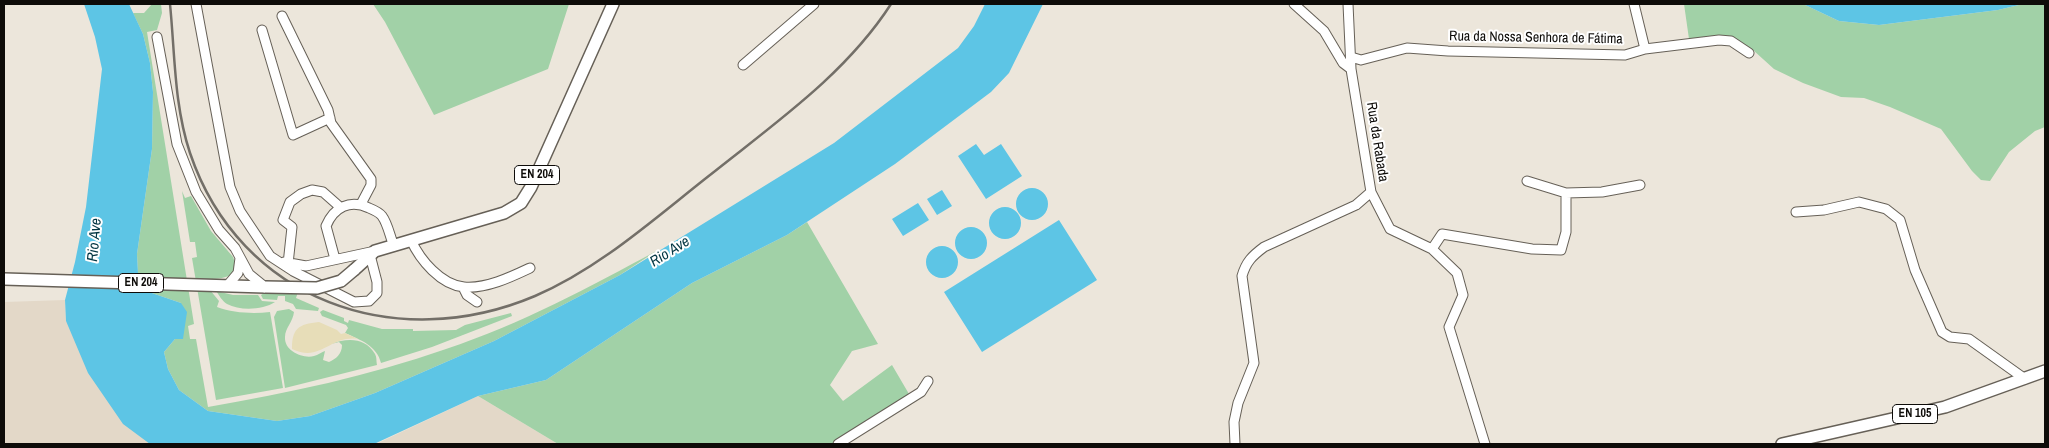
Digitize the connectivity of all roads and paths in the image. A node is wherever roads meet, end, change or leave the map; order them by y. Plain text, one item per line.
1 (196, 4) edge
2 (613, 4) edge
3 (814, 4) edge
4 (1294, 4) edge
5 (1348, 4) edge
6 (1634, 4) edge
7 (282, 16) dead end
8 (262, 30) dead end
9 (158, 37) dead end
10 (1645, 49) junction
11 (1749, 53) dead end
12 (1351, 57) junction
13 (743, 65) dead end
14 (1351, 70) junction
15 (330, 118) junction
16 (1527, 181) dead end
17 (1640, 185) dead end
18 (1371, 192) junction
19 (1566, 192) junction
20 (361, 204) junction
21 (340, 207) junction
22 (1796, 212) dead end
23 (411, 240) junction
24 (394, 246) junction
25 (1432, 249) junction
26 (372, 253) junction
27 (346, 257) junction
28 (240, 258) junction
29 (276, 260) junction
30 (335, 260) junction
31 (288, 264) junction
32 (306, 266) junction
33 (530, 268) dead end
34 (354, 270) junction
35 (299, 274) junction
36 (375, 276) junction
37 (4, 279) edge
38 (222, 285) junction
39 (265, 286) junction
40 (463, 287) junction
41 (477, 302) dead end
42 (2045, 371) edge
43 (2026, 379) junction
44 (928, 381) dead end
45 (838, 444) edge
46 (1235, 444) edge
47 (1485, 444) edge
48 (1782, 444) edge

1 - 29 street
2 - 23 main road, EN 204
3 - 13 street
4 - 14 street
5 - 12 street, Rua da Rabada
6 - 10 street
7 - 15 street
8 - 15 street
9 - 28 street
10 - 11 street, Rua da Nossa Senhora de Fátima
10 - 12 street, Rua da Nossa Senhora de Fátima
12 - 14 street, Rua da Rabada
14 - 18 street, Rua da Rabada
15 - 20 street
16 - 19 street
17 - 19 street
18 - 25 street, Rua da Rabada
18 - 46 street
19 - 25 street
20 - 21 street
20 - 24 street
21 - 30 street
21 - 31 street
22 - 43 street
23 - 24 main road, EN 204
23 - 40 street
24 - 26 main road, EN 204
25 - 47 street, Rua da Rabada
26 - 27 street
26 - 34 main road, EN 204
26 - 36 street
27 - 30 street
27 - 34 street
28 - 38 street
28 - 39 street
29 - 31 street
29 - 35 street
30 - 32 street
31 - 32 street
32 - 35 street
33 - 40 street
34 - 36 street
34 - 39 main road, EN 204, bridge
35 - 36 street
37 - 38 main road, EN 204
38 - 39 main road, EN 204
40 - 41 street
42 - 43 main road, EN 105
43 - 48 main road, EN 105
44 - 45 street

